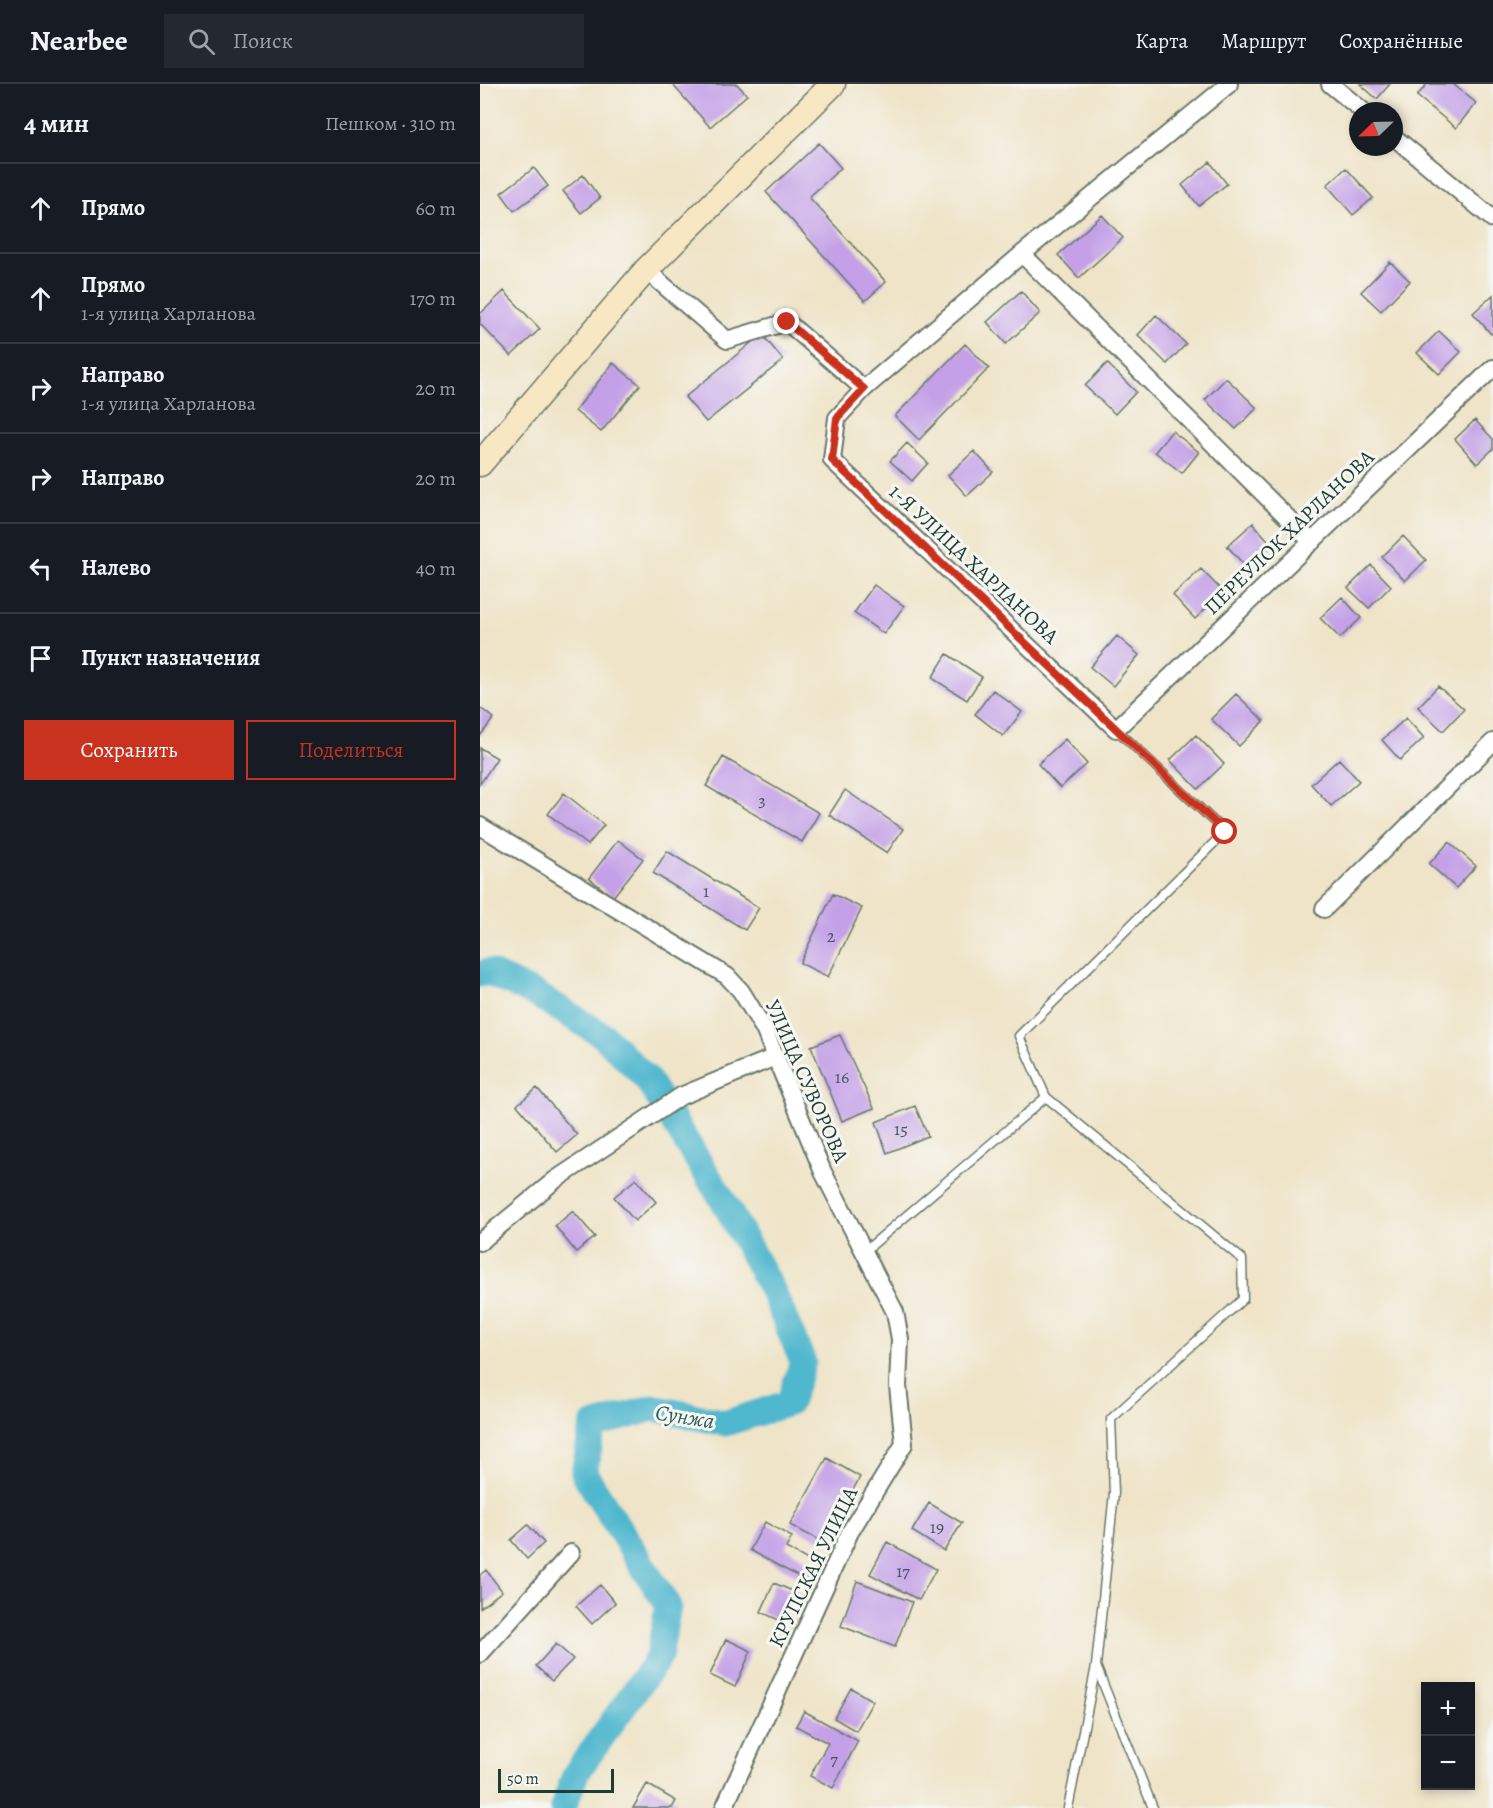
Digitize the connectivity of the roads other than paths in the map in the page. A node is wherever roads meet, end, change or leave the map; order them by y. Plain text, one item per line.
1 (833, 84) edge
2 (1229, 84) edge
3 (1330, 84) edge
4 (1352, 102) edge
5 (1403, 144) edge
6 (1493, 219) edge
7 (1022, 254) junction
8 (646, 270) junction
9 (1493, 368) edge
10 (864, 389) junction
11 (480, 464) edge
12 (1312, 542) junction
13 (1116, 729) junction
14 (1493, 742) edge
15 (480, 826) edge
16 (1324, 909) dead end
17 (775, 1057) junction
18 (1047, 1097) junction
19 (480, 1242) edge
20 (865, 1251) junction
21 (900, 1338) joint
22 (571, 1553) dead end
23 (480, 1653) edge
24 (1096, 1666) junction
25 (724, 1808) edge
26 (1068, 1808) edge
27 (1154, 1808) edge

1 - 8 street
2 - 7 street
3 - 4 street
5 - 6 street
7 - 10 street
7 - 12 street
8 - 10 street
8 - 11 street
9 - 12 street, ПЕРЕУЛОК ХАРЛАНОВА
10 - 13 street, 1-Я УЛИЦА ХАРЛАНОВА
12 - 13 street, ПЕРЕУЛОК ХАРЛАНОВА
13 - 18 lane
14 - 16 street
15 - 17 street, УЛИЦА СУВОРОВА
17 - 19 street
17 - 20 street, УЛИЦА СУВОРОВА
18 - 20 lane
18 - 24 lane
20 - 21 street, УЛИЦА СУВОРОВА
21 - 25 street, КРУПСКАЯ УЛИЦА
22 - 23 street
24 - 26 lane
24 - 27 lane

